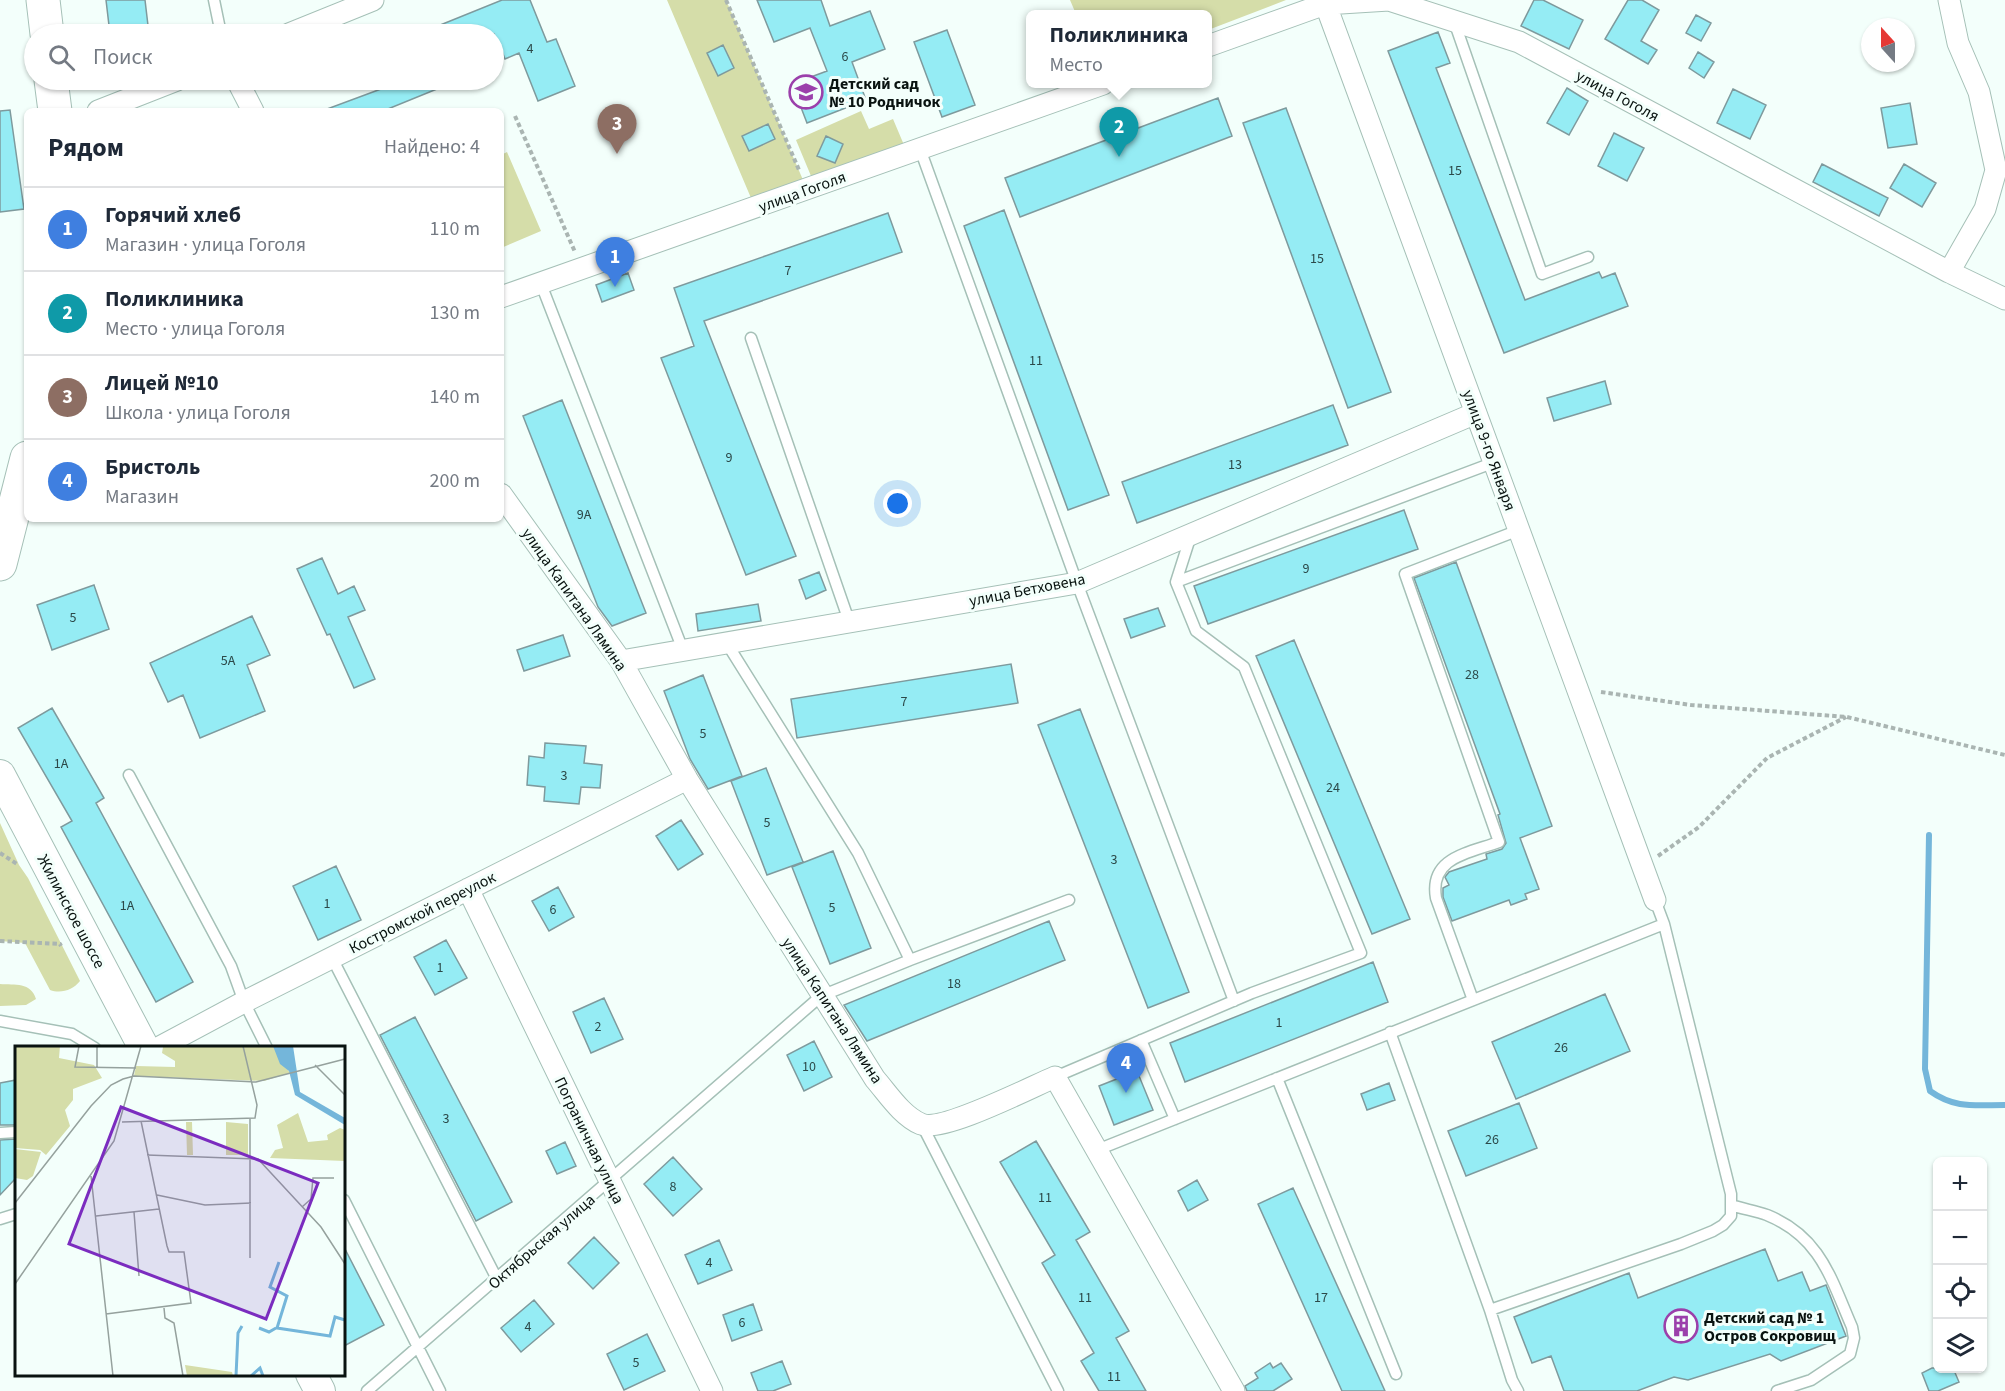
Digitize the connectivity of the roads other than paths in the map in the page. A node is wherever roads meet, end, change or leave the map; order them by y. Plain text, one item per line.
1 (43, 0) edge
2 (214, 0) edge
3 (373, 0) edge
4 (1949, 0) edge
5 (1325, 2) edge
6 (1454, 21) junction
7 (46, 24) edge
8 (219, 24) edge
9 (314, 24) edge
10 (1212, 44) edge
11 (1092, 88) edge
12 (52, 90) edge
13 (152, 90) edge
14 (242, 90) edge
15 (55, 108) edge
16 (106, 108) edge
17 (251, 108) edge
18 (920, 149) junction
19 (1588, 257) dead end
20 (1949, 272) junction
21 (541, 284) junction
22 (504, 296) edge
23 (2005, 299) edge
24 (751, 338) dead end
25 (1476, 412) junction
26 (1495, 462) junction
27 (24, 470) edge
28 (504, 498) edge
29 (1520, 530) junction
30 (1191, 534) junction
31 (0, 564) edge
32 (1176, 582) junction
33 (1077, 583) junction
34 (849, 621) junction
35 (726, 642) junction
36 (683, 650) junction
37 (621, 661) junction
38 (0, 775) edge
39 (129, 775) dead end
40 (687, 779) junction
41 (468, 889) junction
42 (1069, 900) dead end
43 (1655, 900) joint
44 (1664, 924) junction
45 (332, 958) junction
46 (910, 960) junction
47 (821, 996) junction
48 (1473, 1000) junction
49 (1234, 1001) junction
50 (244, 1002) junction
51 (0, 1021) edge
52 (1390, 1032) junction
53 (1141, 1040) junction
54 (93, 1046) edge
55 (143, 1046) edge
56 (160, 1046) edge
57 (266, 1046) edge
58 (1055, 1077) junction
59 (1277, 1078) junction
60 (1175, 1119) junction
61 (922, 1125) junction
62 (15, 1132) edge
63 (0, 1133) edge
64 (1097, 1150) junction
65 (610, 1181) junction
66 (345, 1202) edge
67 (1731, 1206) junction
68 (497, 1279) junction
69 (1490, 1310) junction
70 (417, 1348) junction
71 (1396, 1374) dead end
72 (312, 1376) edge
73 (320, 1391) edge
74 (367, 1391) edge
75 (440, 1391) edge
76 (712, 1391) edge
77 (1058, 1391) edge
78 (1234, 1391) edge
79 (1518, 1391) edge
80 (1777, 1391) edge

1 - 7 main road
2 - 8 lane
3 - 9 street
4 - 20 street
5 - 6 street, улица Гоголя
5 - 10 street, улица Гоголя
5 - 25 street, улица 9-го Января
6 - 19 lane
6 - 20 street, улица Гоголя
11 - 18 street, улица Гоголя
12 - 15 main road
13 - 16 street
14 - 17 street
18 - 21 street, улица Гоголя
18 - 33 lane
20 - 23 street, улица Гоголя
21 - 22 street, улица Гоголя
21 - 36 lane
24 - 34 lane
25 - 26 street, улица 9-го Января
25 - 30 street, улица Бетховена
26 - 29 street, улица 9-го Января
26 - 32 lane
27 - 31 main road
28 - 37 street, улица Капитана Лямина
29 - 43 street, улица 9-го Января
29 - 48 lane
30 - 32 lane
30 - 33 street, улица Бетховена
32 - 49 lane
33 - 34 street, улица Бетховена
33 - 49 lane
34 - 35 street, улица Бетховена
35 - 36 street, улица Бетховена
35 - 46 lane
36 - 37 street, улица Бетховена
37 - 40 street, улица Капитана Лямина
38 - 55 street, Жилинское шоссе
39 - 50 lane
40 - 41 street, Костромской переулок
40 - 47 street, улица Капитана Лямина
41 - 45 street, Костромской переулок
41 - 65 street, Пограничная улица
42 - 46 lane, Октябрьская улица
43 - 44 lane
44 - 48 lane
44 - 67 lane
45 - 50 street, Костромской переулок
45 - 68 lane
46 - 47 lane, Октябрьская улица
47 - 61 street, улица Капитана Лямина
47 - 65 lane, Октябрьская улица
48 - 52 lane
49 - 53 lane
50 - 56 street, Костромской переулок
50 - 57 lane
51 - 54 lane
52 - 59 lane
52 - 69 lane
53 - 58 lane
53 - 60 lane
58 - 61 street
58 - 64 street
59 - 60 lane
59 - 71 lane
60 - 64 lane
61 - 77 lane
62 - 63 lane
64 - 78 street
65 - 68 lane, Октябрьская улица
65 - 76 street, Пограничная улица
66 - 70 lane
67 - 69 lane
67 - 80 lane
68 - 70 lane, Октябрьская улица
69 - 79 lane
70 - 74 lane, Октябрьская улица
70 - 75 lane
72 - 73 street

